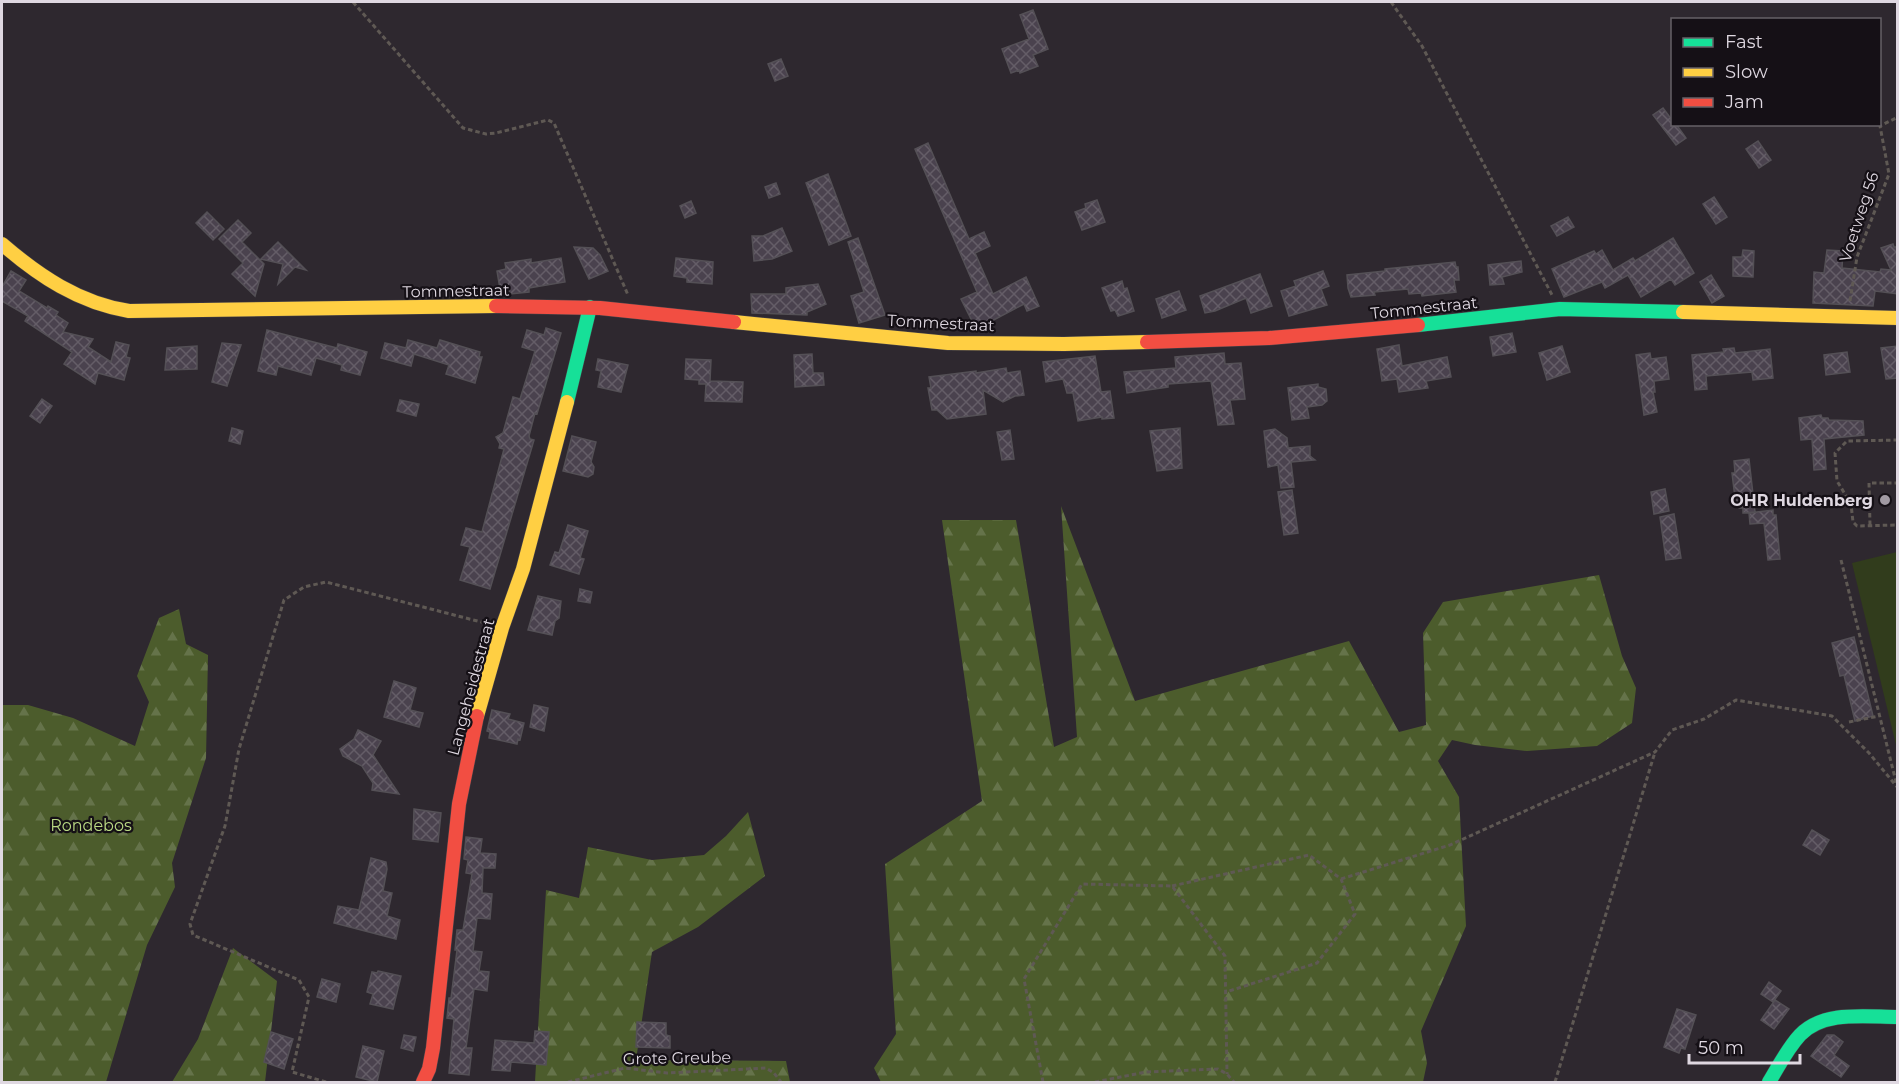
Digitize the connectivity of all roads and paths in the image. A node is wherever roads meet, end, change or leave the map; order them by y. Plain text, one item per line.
1 (353, 2) edge
2 (1391, 2) edge
3 (1898, 117) edge
4 (1880, 126) edge
5 (1881, 126) edge
6 (2, 244) edge
7 (590, 307) junction
8 (1560, 309) junction
9 (634, 310) junction
10 (1849, 316) junction
11 (1898, 318) edge
12 (1898, 440) edge
13 (1898, 483) edge
14 (1898, 525) edge
15 (1870, 526) junction
16 (1841, 560) dead end
17 (502, 628) junction
18 (1879, 716) junction
19 (1849, 722) dead end
20 (1655, 752) junction
21 (1898, 788) edge
22 (1341, 879) junction
23 (1172, 886) junction
24 (1226, 992) junction
25 (1898, 1017) edge
26 (1227, 1074) junction
27 (326, 1083) edge
28 (423, 1083) edge
29 (568, 1083) edge
30 (781, 1083) edge
31 (1043, 1083) edge
32 (1095, 1083) edge
33 (1234, 1083) edge
34 (1554, 1083) edge
35 (1769, 1083) edge

1 - 9 path
2 - 8 path
3 - 5 path, Voetweg 56
4 - 10 path, Voetweg 56
6 - 7 street, Tommestraat
7 - 9 street, Tommestraat
7 - 17 street, Langeheidestraat
8 - 9 street, Tommestraat
8 - 10 street, Tommestraat
10 - 11 street, Tommestraat
12 - 15 path
13 - 15 path
14 - 15 path
16 - 18 path
17 - 27 path
17 - 28 street, Langeheidestraat
18 - 19 path
18 - 21 path
20 - 21 path
20 - 22 path
20 - 34 path
22 - 23 path
22 - 24 path
23 - 24 path
23 - 31 path
24 - 26 path
25 - 35 street
26 - 32 path
26 - 33 path
29 - 30 path, Grote Greube

